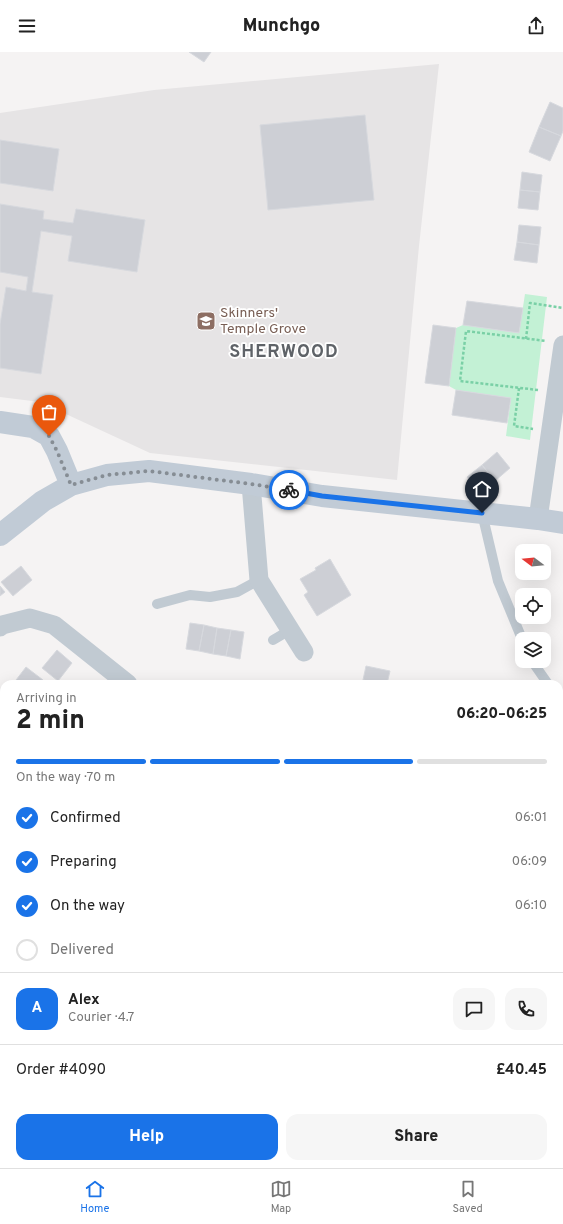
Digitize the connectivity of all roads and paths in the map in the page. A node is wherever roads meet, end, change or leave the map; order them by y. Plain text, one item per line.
1 (563, 308) edge
2 (526, 339) junction
3 (556, 343) edge
4 (519, 388) junction
5 (556, 393) junction
6 (0, 422) edge
7 (551, 431) junction
8 (251, 484) junction
9 (71, 485) junction
10 (482, 513) junction
11 (538, 519) junction
12 (563, 523) edge
13 (0, 535) edge
14 (259, 580) junction
15 (156, 604) dead end
16 (0, 627) edge
17 (290, 630) junction
18 (519, 632) edge
19 (273, 640) dead end
20 (304, 652) dead end
21 (537, 668) edge
22 (123, 680) edge
23 (545, 680) edge

1 - 2 path
2 - 3 path
2 - 4 path
3 - 5 street
4 - 5 path
4 - 7 path
5 - 7 street
6 - 9 street
7 - 11 street
8 - 9 street
8 - 10 street
8 - 14 street
9 - 13 street
10 - 11 street
10 - 18 lane
11 - 12 street
14 - 15 lane
14 - 17 street
16 - 22 street
17 - 19 lane
17 - 20 street
21 - 23 lane

